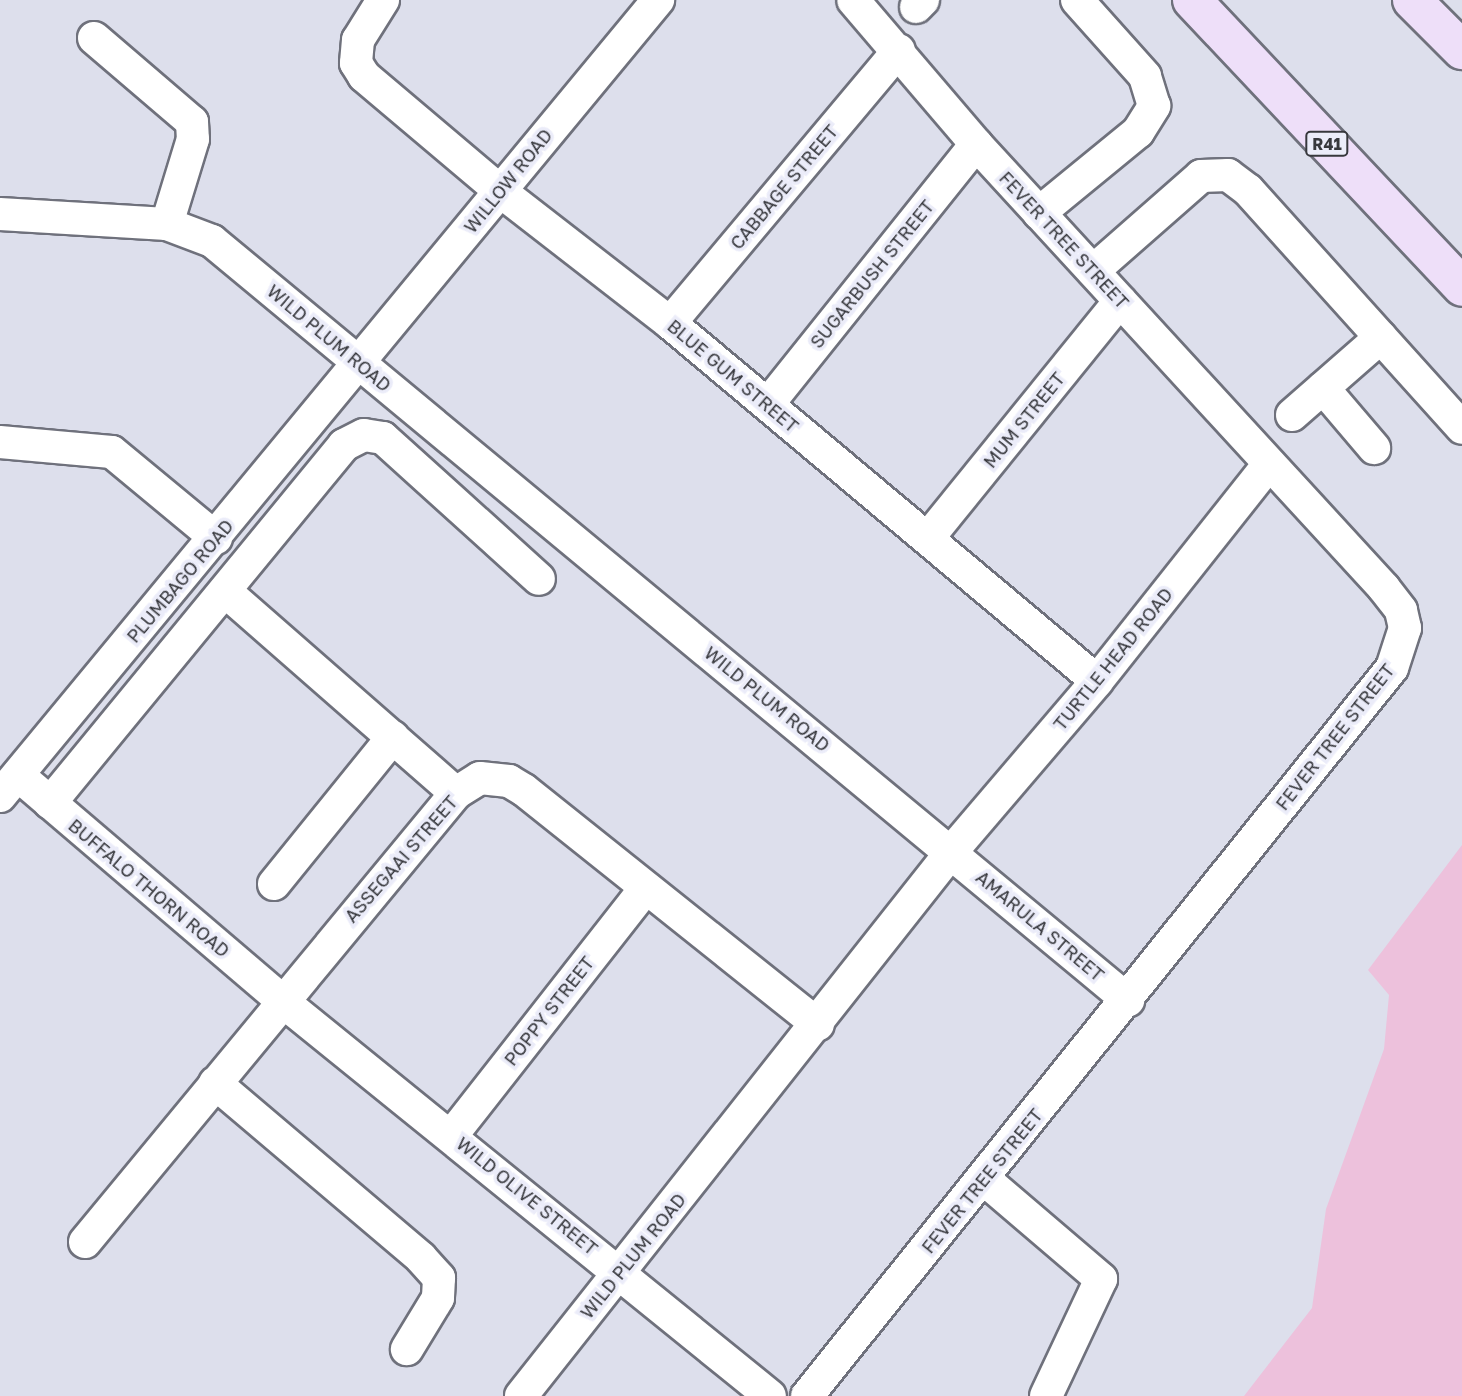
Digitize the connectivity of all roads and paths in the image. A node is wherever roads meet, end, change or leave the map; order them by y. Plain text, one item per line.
1 (383, 0) edge
2 (658, 0) edge
3 (853, 0) edge
4 (1077, 0) edge
5 (1192, 0) edge
6 (1412, 0) edge
7 (94, 38) dead end
8 (899, 50) junction
9 (1462, 50) edge
10 (976, 144) junction
11 (500, 191) junction
12 (1039, 213) junction
13 (0, 214) edge
14 (167, 225) junction
15 (1093, 271) junction
16 (1462, 287) edge
17 (1120, 301) junction
18 (670, 323) junction
19 (1381, 337) junction
20 (361, 365) junction
21 (1323, 388) junction
22 (768, 404) junction
23 (1292, 415) dead end
24 (1462, 428) edge
25 (0, 442) edge
26 (1374, 448) dead end
27 (1269, 464) junction
28 (216, 538) junction
29 (928, 538) junction
30 (539, 579) dead end
31 (225, 590) junction
32 (1097, 681) junction
33 (393, 737) junction
34 (9, 786) edge
35 (456, 793) junction
36 (50, 803) junction
37 (952, 851) junction
38 (274, 884) dead end
39 (646, 888) junction
40 (281, 1000) junction
41 (1128, 1000) junction
42 (818, 1026) junction
43 (215, 1083) junction
44 (452, 1135) junction
45 (984, 1179) junction
46 (85, 1242) dead end
47 (620, 1272) junction
48 (407, 1349) dead end
49 (521, 1396) edge
50 (770, 1396) edge
51 (807, 1396) edge
52 (1046, 1396) edge

1 - 11 street, BLUE GUM STREET
2 - 11 street, WILLOW ROAD
3 - 8 street, FEVER TREE STREET
4 - 12 street
5 - 16 main road, R41
6 - 9 main road
7 - 14 street
8 - 10 street, FEVER TREE STREET
8 - 18 street, CABBAGE STREET
10 - 12 street, FEVER TREE STREET
10 - 22 street, SUGARBUSH STREET
11 - 18 street, BLUE GUM STREET
11 - 20 street, WILLOW ROAD
12 - 15 street, FEVER TREE STREET
13 - 14 street, WILD PLUM ROAD
14 - 20 street, WILD PLUM ROAD
15 - 17 street, FEVER TREE STREET
15 - 19 street
17 - 27 street, FEVER TREE STREET
17 - 29 street, MUM STREET
18 - 22 street, BLUE GUM STREET
19 - 21 street
19 - 24 street
20 - 28 street, PLUMBAGO ROAD
20 - 37 street, WILD PLUM ROAD
21 - 23 street
21 - 26 street
22 - 29 street, BLUE GUM STREET
25 - 28 street
27 - 32 street, TURTLE HEAD ROAD
27 - 41 street, FEVER TREE STREET
28 - 34 street, PLUMBAGO ROAD
29 - 32 street, BLUE GUM STREET
30 - 31 street
31 - 33 street
31 - 36 street
32 - 37 street, TURTLE HEAD ROAD
33 - 35 street
33 - 38 street
34 - 36 street, BUFFALO THORN ROAD
35 - 39 street, ASSEGAAI STREET
35 - 40 street, ASSEGAAI STREET
36 - 40 street, BUFFALO THORN ROAD
37 - 41 street, AMARULA STREET
37 - 42 street, WILD PLUM ROAD
39 - 42 street, ASSEGAAI STREET
39 - 44 street, POPPY STREET
40 - 43 street, ASSEGAAI STREET
40 - 44 street, WILD OLIVE STREET
41 - 45 street, FEVER TREE STREET
42 - 47 street, WILD PLUM ROAD
43 - 46 street, ASSEGAAI STREET
43 - 48 street
44 - 47 street, WILD OLIVE STREET
45 - 51 street, FEVER TREE STREET
45 - 52 street
47 - 49 street, WILD PLUM ROAD
47 - 50 street, WILD OLIVE STREET

